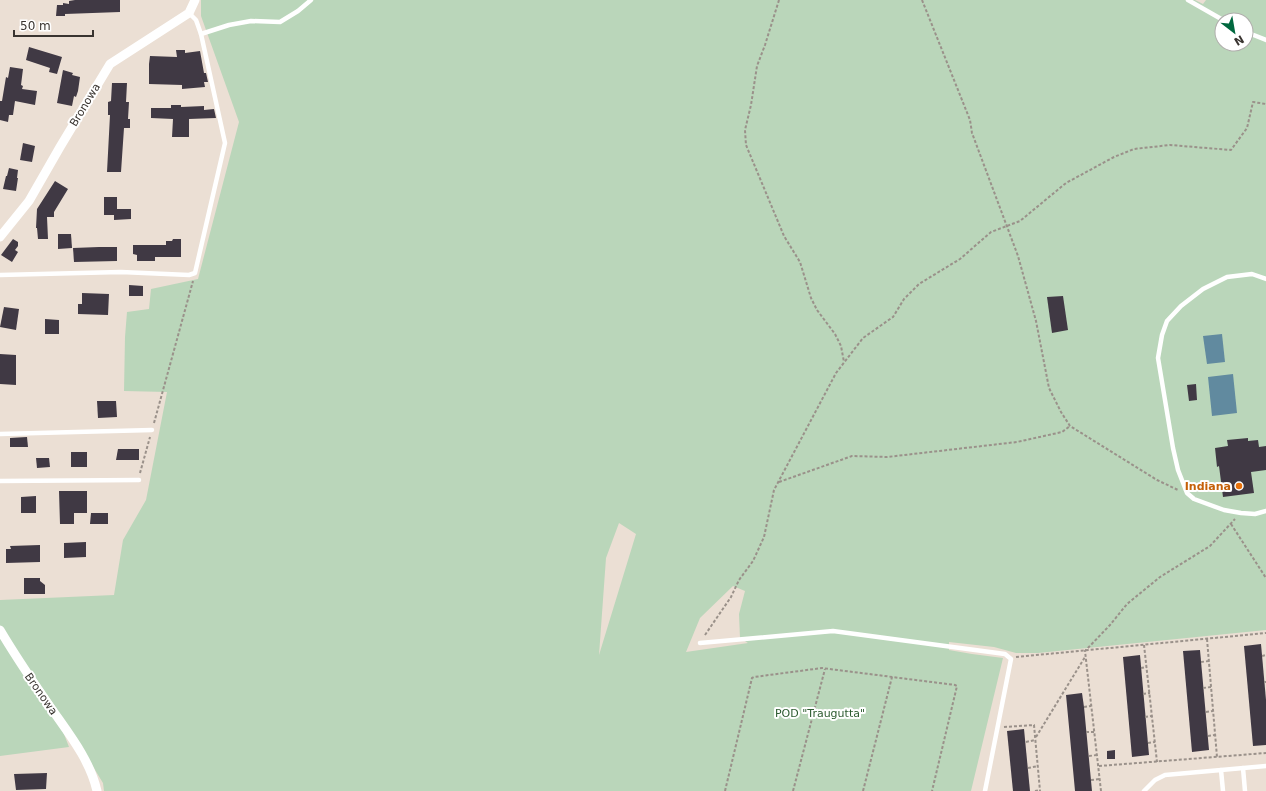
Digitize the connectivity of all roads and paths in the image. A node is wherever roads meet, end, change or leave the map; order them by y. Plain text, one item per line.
1 (195, 0) edge
2 (311, 0) edge
3 (779, 0) edge
4 (922, 0) edge
5 (1188, 0) edge
6 (189, 13) junction
7 (1214, 15) edge
8 (201, 34) junction
9 (1254, 35) edge
10 (1266, 40) edge
11 (1266, 104) edge
12 (1007, 227) junction
13 (0, 237) edge
14 (195, 273) junction
15 (0, 274) edge
16 (1266, 279) edge
17 (844, 362) junction
18 (1070, 426) junction
19 (152, 430) junction
20 (0, 434) edge
21 (138, 480) joint
22 (0, 481) edge
23 (779, 482) junction
24 (1187, 493) junction
25 (1266, 511) edge
26 (1241, 514) junction
27 (1231, 524) junction
28 (1266, 578) edge
29 (0, 630) edge
30 (1266, 633) edge
31 (1207, 639) junction
32 (700, 643) joint
33 (1144, 645) junction
34 (1085, 651) junction
35 (1266, 655) edge
36 (1262, 656) dead end
37 (1085, 657) junction
38 (1012, 659) junction
39 (1209, 661) junction
40 (1201, 662) dead end
41 (1147, 667) junction
42 (1141, 668) dead end
43 (825, 669) junction
44 (892, 678) junction
45 (1211, 687) junction
46 (1203, 688) dead end
47 (1150, 693) junction
48 (1143, 694) dead end
49 (1091, 706) junction
50 (1084, 707) dead end
51 (1213, 711) junction
52 (1206, 712) dead end
53 (1152, 716) junction
54 (1145, 717) dead end
55 (997, 728) junction
56 (1086, 732) dead end
57 (1095, 732) junction
58 (1216, 735) junction
59 (1208, 736) dead end
60 (1035, 739) junction
61 (1026, 742) dead end
62 (1155, 742) junction
63 (1148, 743) dead end
64 (1266, 754) edge
65 (1097, 755) junction
66 (1089, 756) dead end
67 (1217, 757) junction
68 (1157, 762) junction
69 (1038, 766) junction
70 (1099, 766) junction
71 (1266, 766) edge
72 (1028, 768) dead end
73 (1243, 768) junction
74 (1221, 770) junction
75 (1100, 779) junction
76 (1091, 780) dead end
77 (97, 791) edge
78 (724, 791) edge
79 (793, 791) edge
80 (863, 791) edge
81 (932, 791) edge
82 (985, 791) edge
83 (1035, 791) edge
84 (1040, 791) edge
85 (1101, 791) edge
86 (1144, 791) edge
87 (1223, 791) edge
88 (1245, 791) edge

1 - 6 street
2 - 8 lane
3 - 17 path
4 - 12 path
5 - 7 lane
6 - 8 lane
6 - 13 street, Bronowa
8 - 14 lane
9 - 10 lane
11 - 12 path
12 - 17 path
12 - 18 path
14 - 15 lane
14 - 19 path
16 - 24 lane
17 - 23 path
18 - 23 path
18 - 24 path
19 - 20 lane
19 - 21 path
21 - 22 lane
23 - 32 path
24 - 26 lane
25 - 26 lane
26 - 27 path
27 - 28 path
27 - 34 path
29 - 77 street, Bronowa
30 - 31 path
31 - 33 path
31 - 39 path
32 - 38 lane
33 - 34 path
33 - 41 path
34 - 37 path
34 - 38 path
35 - 36 path
37 - 49 path
37 - 60 path
38 - 55 lane
39 - 40 path
39 - 45 path
41 - 42 path
41 - 47 path
43 - 44 path
43 - 78 path
43 - 79 path
44 - 80 path
44 - 81 path
45 - 46 path
45 - 51 path
47 - 48 path
47 - 53 path
49 - 50 path
49 - 57 path
51 - 52 path
51 - 58 path
53 - 54 path
53 - 62 path
55 - 60 path
55 - 82 lane
56 - 57 path
57 - 65 path
58 - 59 path
58 - 67 path
60 - 61 path
60 - 69 path
62 - 63 path
62 - 68 path
64 - 67 path
65 - 66 path
65 - 70 path
67 - 68 path
68 - 70 path
69 - 72 path
69 - 84 path
70 - 75 path
71 - 73 lane
73 - 74 lane
73 - 88 lane
74 - 86 lane
74 - 87 lane
75 - 76 path
75 - 85 path
83 - 84 path

